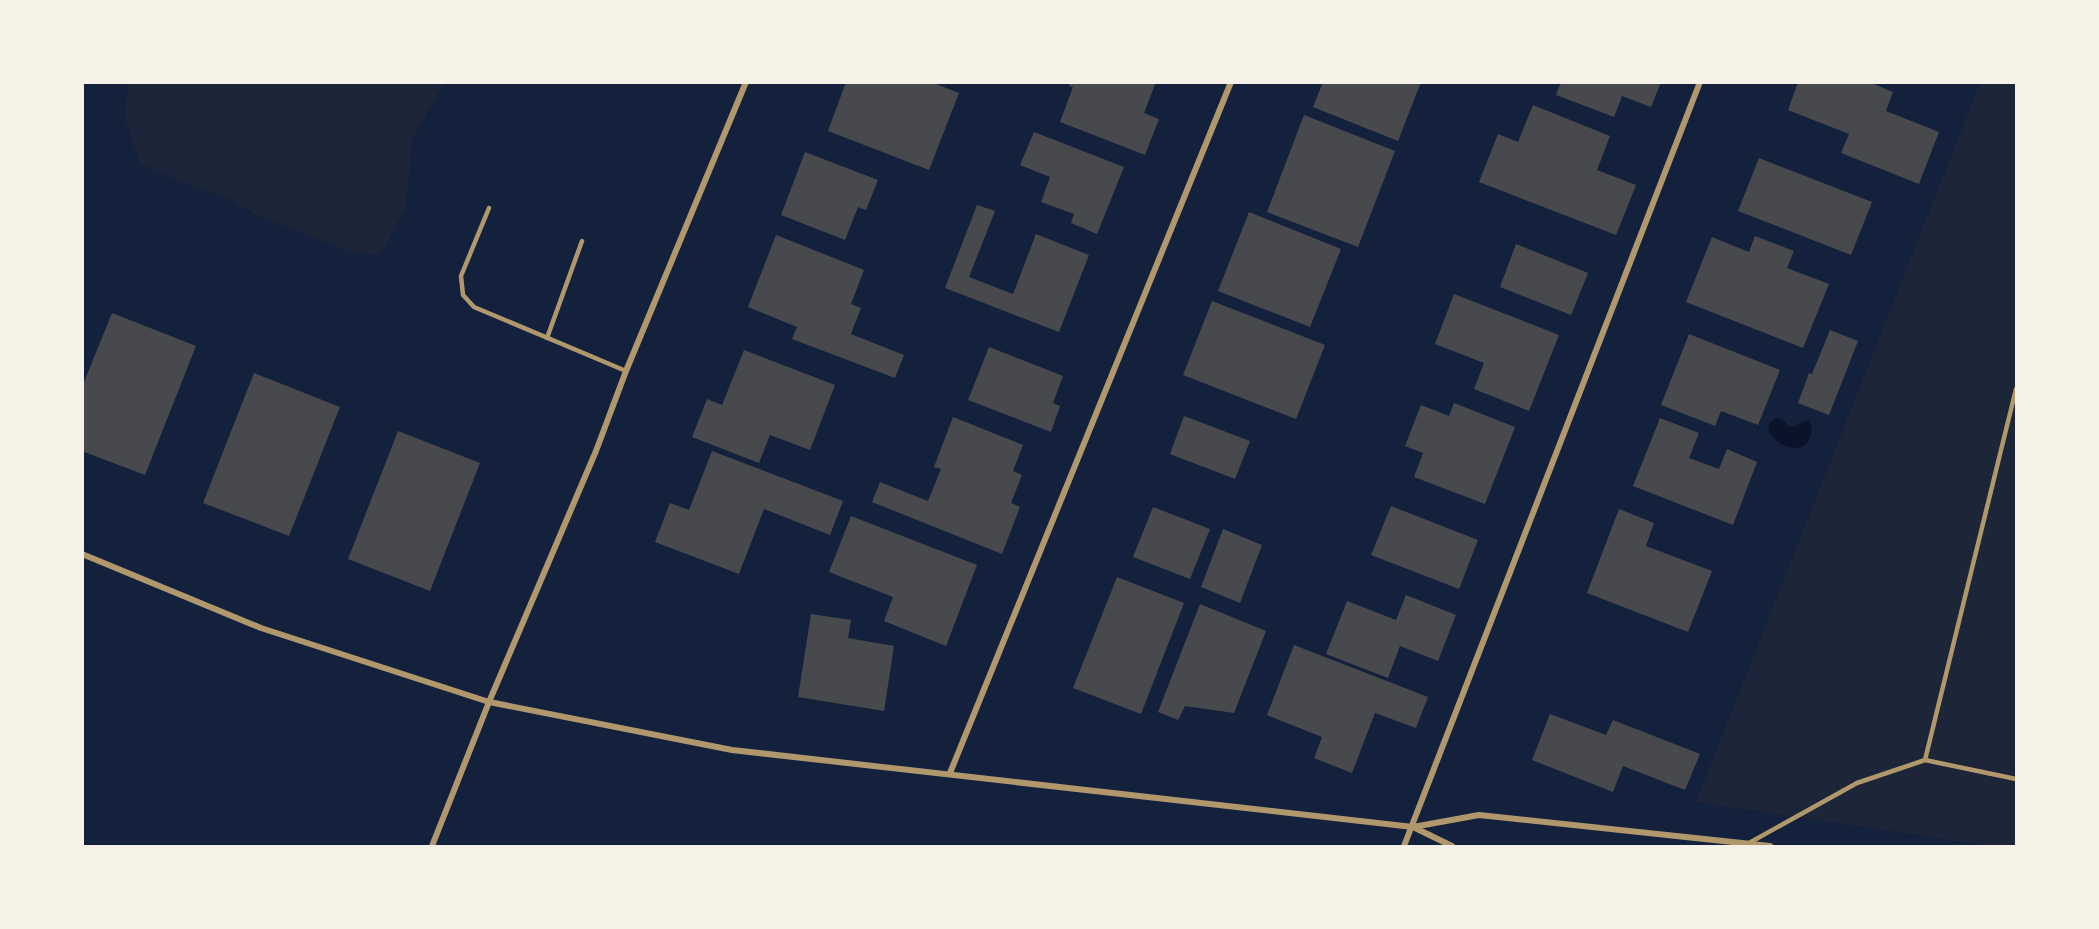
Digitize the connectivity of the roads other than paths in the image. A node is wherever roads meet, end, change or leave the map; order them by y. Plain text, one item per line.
1 (746, 82) edge
2 (1231, 82) edge
3 (1700, 82) edge
4 (489, 208) dead end
5 (582, 241) dead end
6 (547, 338) junction
7 (626, 371) junction
8 (2016, 389) edge
9 (82, 554) edge
10 (489, 702) junction
11 (1925, 760) junction
12 (950, 773) junction
13 (2016, 779) edge
14 (1413, 827) junction
15 (1747, 844) junction
16 (432, 846) edge
17 (1404, 846) edge
18 (1452, 846) edge
19 (1770, 846) edge

1 - 7 street
2 - 12 street
3 - 14 street
4 - 6 lane
5 - 6 lane
6 - 7 lane
7 - 10 street
8 - 11 lane
9 - 10 street
10 - 12 street
10 - 16 street
11 - 13 lane
11 - 15 lane
12 - 14 street
14 - 15 street
14 - 17 street
14 - 18 street
15 - 19 street

